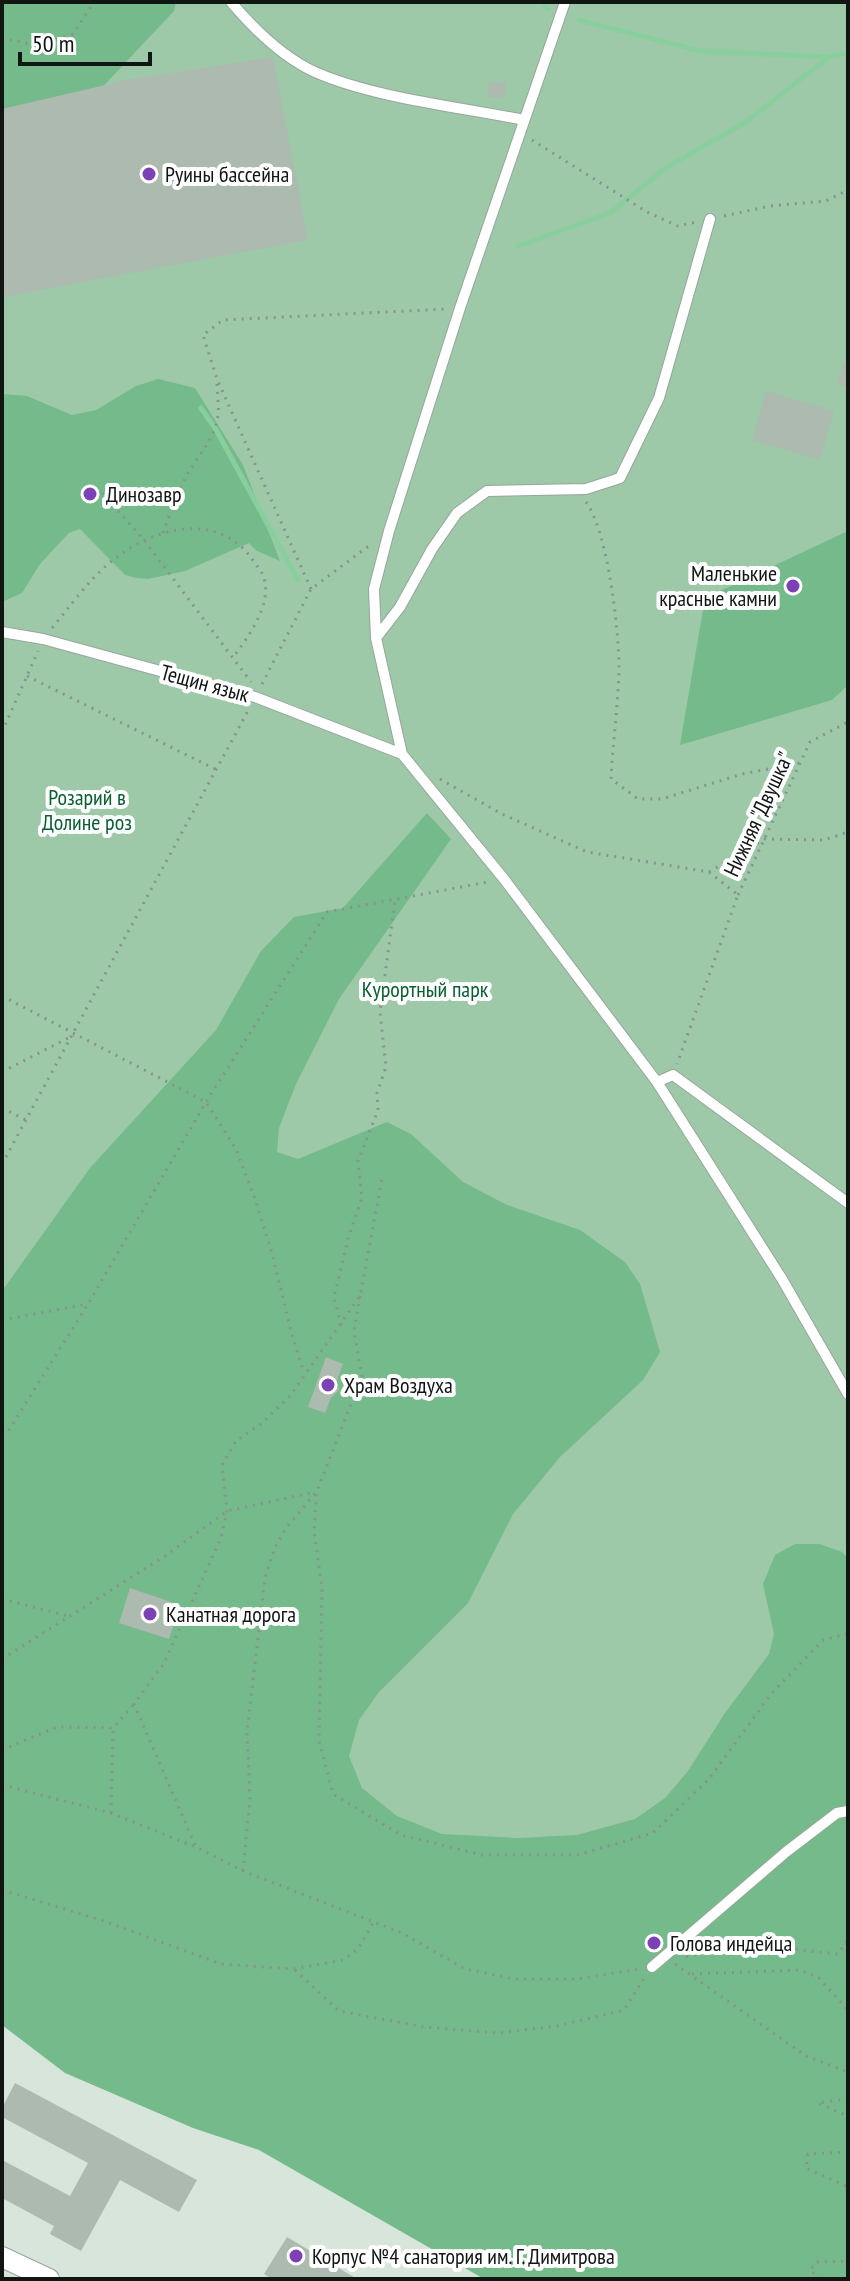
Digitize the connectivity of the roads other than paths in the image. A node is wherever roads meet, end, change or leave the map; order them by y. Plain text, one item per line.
1 (231, 2) edge
2 (565, 2) edge
3 (524, 120) junction
4 (710, 219) road end
5 (2, 632) edge
6 (376, 638) junction
7 (402, 754) junction
8 (657, 1082) junction
9 (848, 1203) edge
10 (848, 1394) edge
11 (848, 1811) edge
12 (652, 1967) road end
13 (2, 2257) edge
14 (49, 2279) edge

1 - 3 lane
2 - 3 lane
3 - 6 lane
4 - 6 lane
5 - 7 lane, Тещин язык
6 - 7 lane
7 - 8 lane
8 - 9 lane
8 - 10 lane
11 - 12 lane
13 - 14 street

